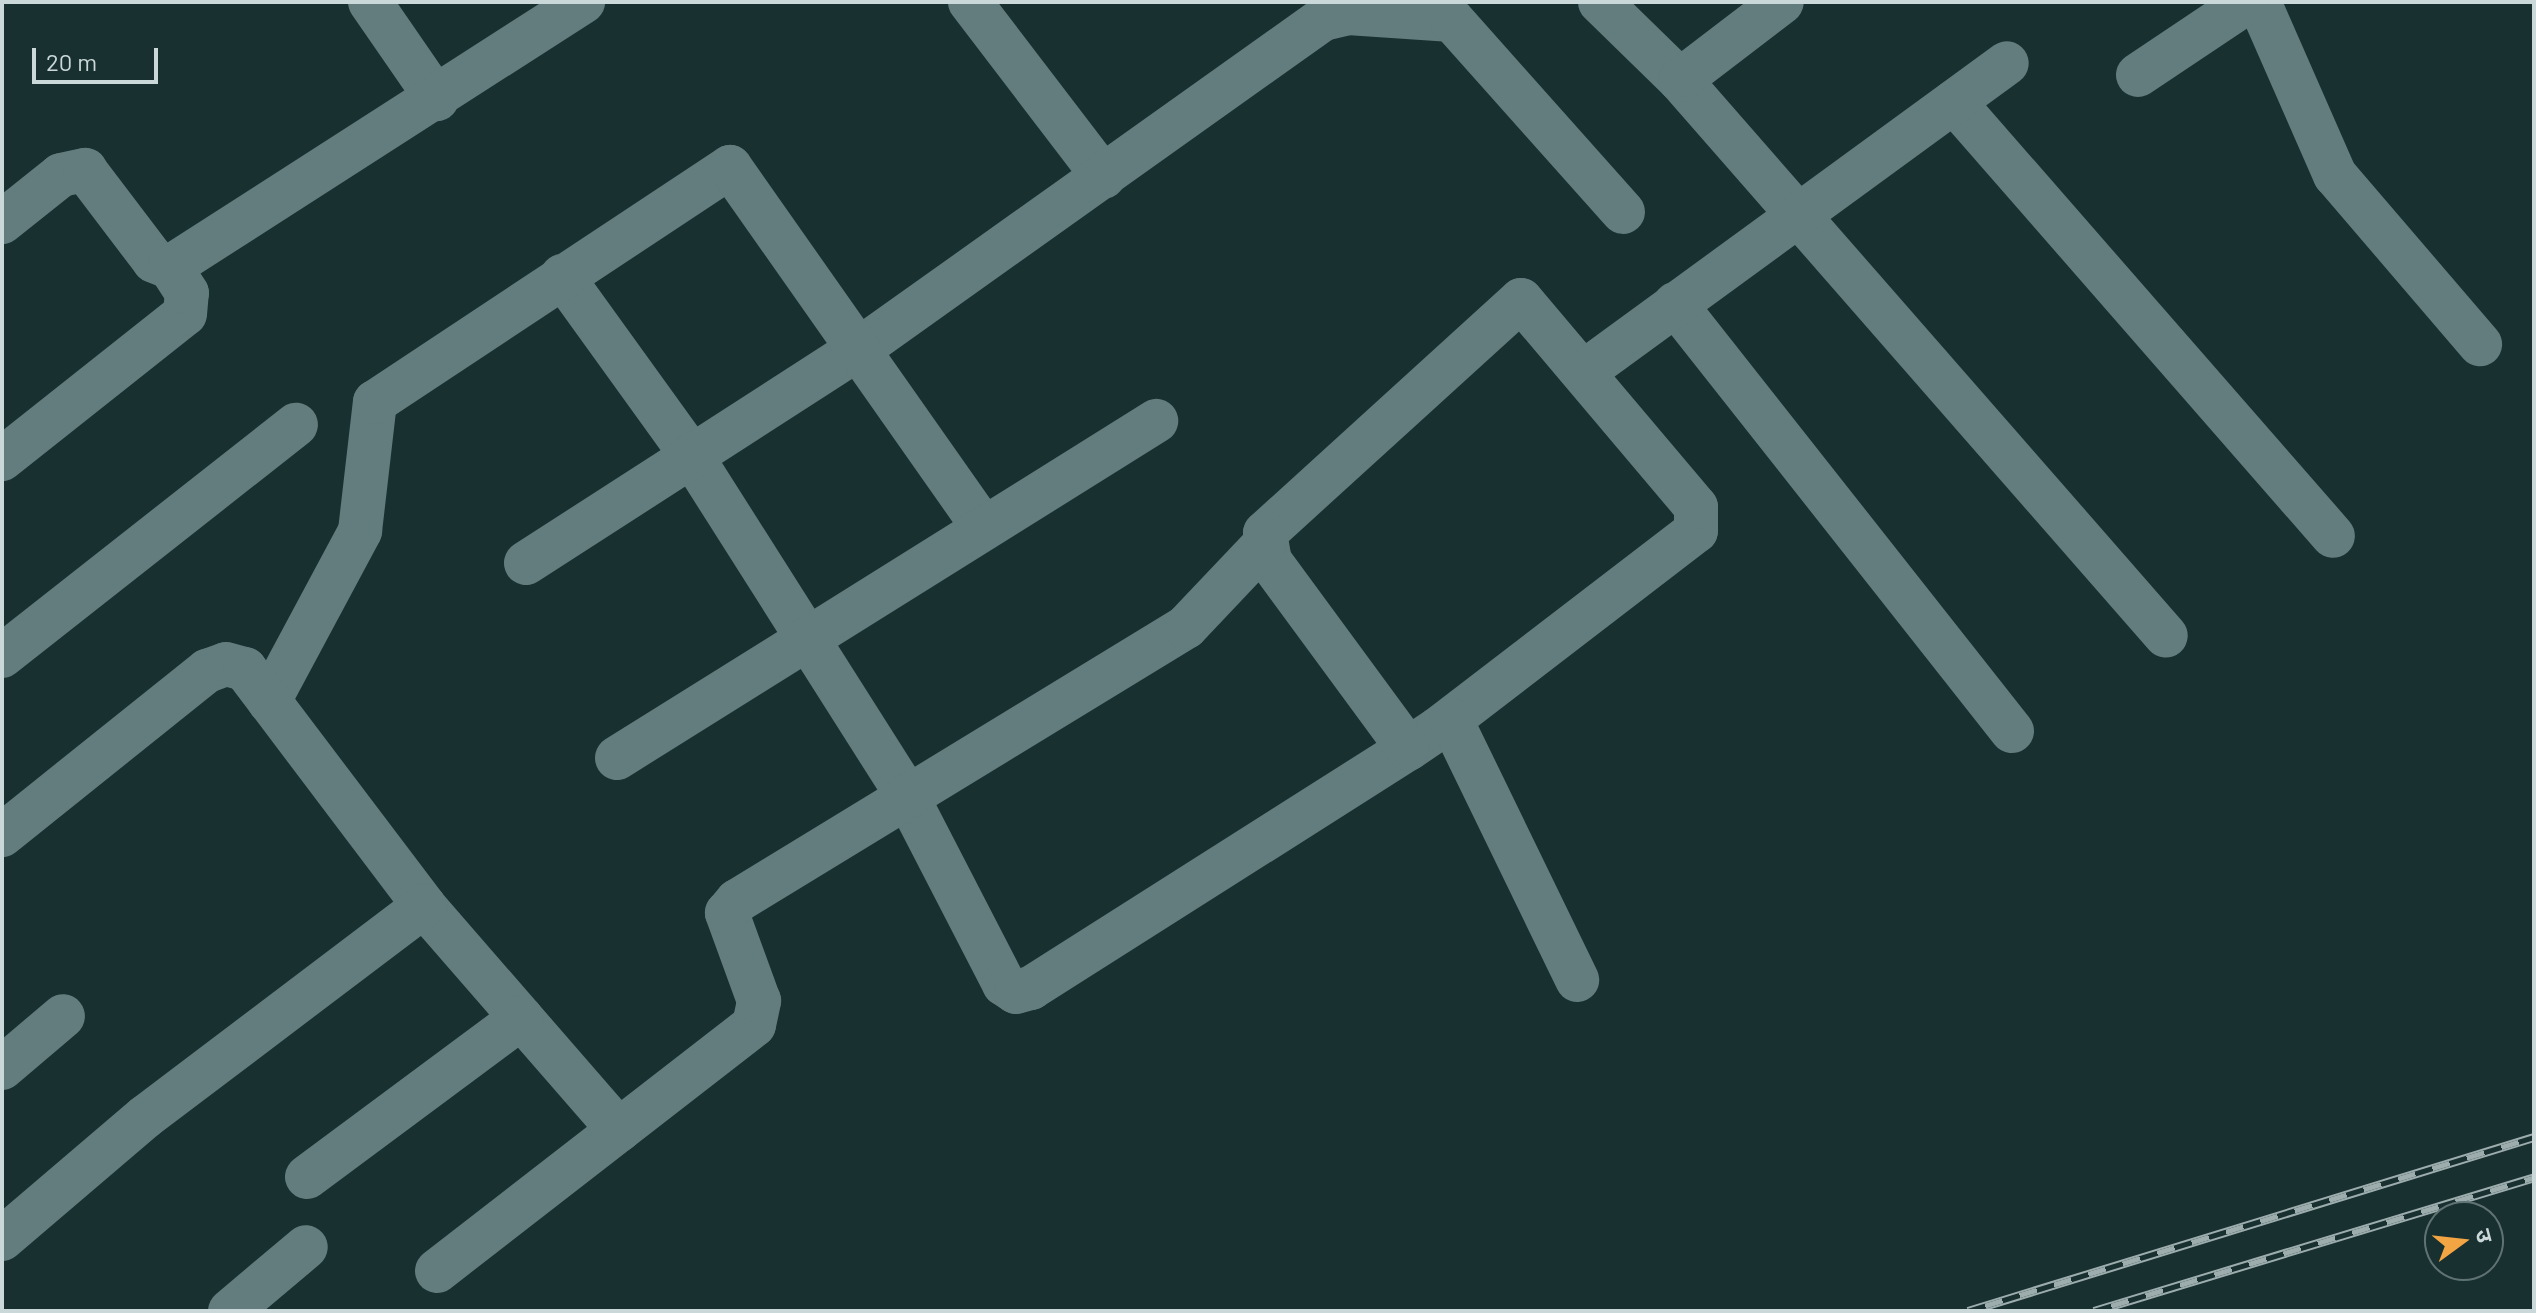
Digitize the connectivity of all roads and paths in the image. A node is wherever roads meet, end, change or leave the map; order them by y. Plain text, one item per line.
1 (370, 2) edge
2 (583, 2) edge
3 (970, 2) edge
4 (1600, 2) edge
5 (1782, 2) edge
6 (2247, 2) edge
7 (2259, 2) edge
8 (2007, 63) dead end
9 (2138, 75) dead end
10 (1680, 80) junction
11 (437, 99) junction
12 (1954, 102) junction
13 (1104, 177) junction
14 (1623, 212) dead end
15 (1794, 215) junction
16 (2, 222) edge
17 (170, 267) junction
18 (562, 276) junction
19 (1675, 304) junction
20 (2480, 344) dead end
21 (855, 351) junction
22 (1585, 371) junction
23 (1156, 421) dead end
24 (296, 425) dead end
25 (691, 455) junction
26 (2, 459) edge
27 (984, 528) junction
28 (2333, 536) dead end
29 (1263, 546) junction
30 (526, 563) dead end
31 (2166, 636) dead end
32 (803, 641) junction
33 (2, 656) edge
34 (269, 701) junction
35 (1451, 720) junction
36 (2012, 731) dead end
37 (1408, 749) junction
38 (617, 758) dead end
39 (906, 794) junction
40 (2, 835) edge
41 (424, 906) junction
42 (1577, 980) dead end
43 (63, 1016) dead end
44 (521, 1018) junction
45 (2, 1068) edge
46 (619, 1130) junction
47 (307, 1177) dead end
48 (2, 1239) edge
49 (306, 1247) dead end
50 (437, 1271) dead end
51 (230, 1311) edge

1 - 11 street
2 - 11 street
3 - 13 street
4 - 10 street
5 - 10 street
6 - 9 street
7 - 20 street
8 - 12 street
10 - 15 street
11 - 17 street
12 - 15 street
12 - 28 street
13 - 14 street
13 - 21 street
15 - 19 street
15 - 31 street
16 - 17 street
17 - 26 street
18 - 21 street
18 - 25 street
18 - 34 street
19 - 22 street
19 - 36 street
21 - 25 street
21 - 27 street
22 - 29 street
22 - 35 street
23 - 27 street
24 - 33 street
25 - 30 street
25 - 32 street
27 - 32 street
29 - 37 street
29 - 39 street
32 - 38 street
32 - 39 street
34 - 40 street
34 - 41 street
35 - 37 street
35 - 42 street
37 - 39 street
39 - 46 street
41 - 44 street
41 - 48 street
43 - 45 street
44 - 46 street
44 - 47 street
46 - 50 street
49 - 51 street

